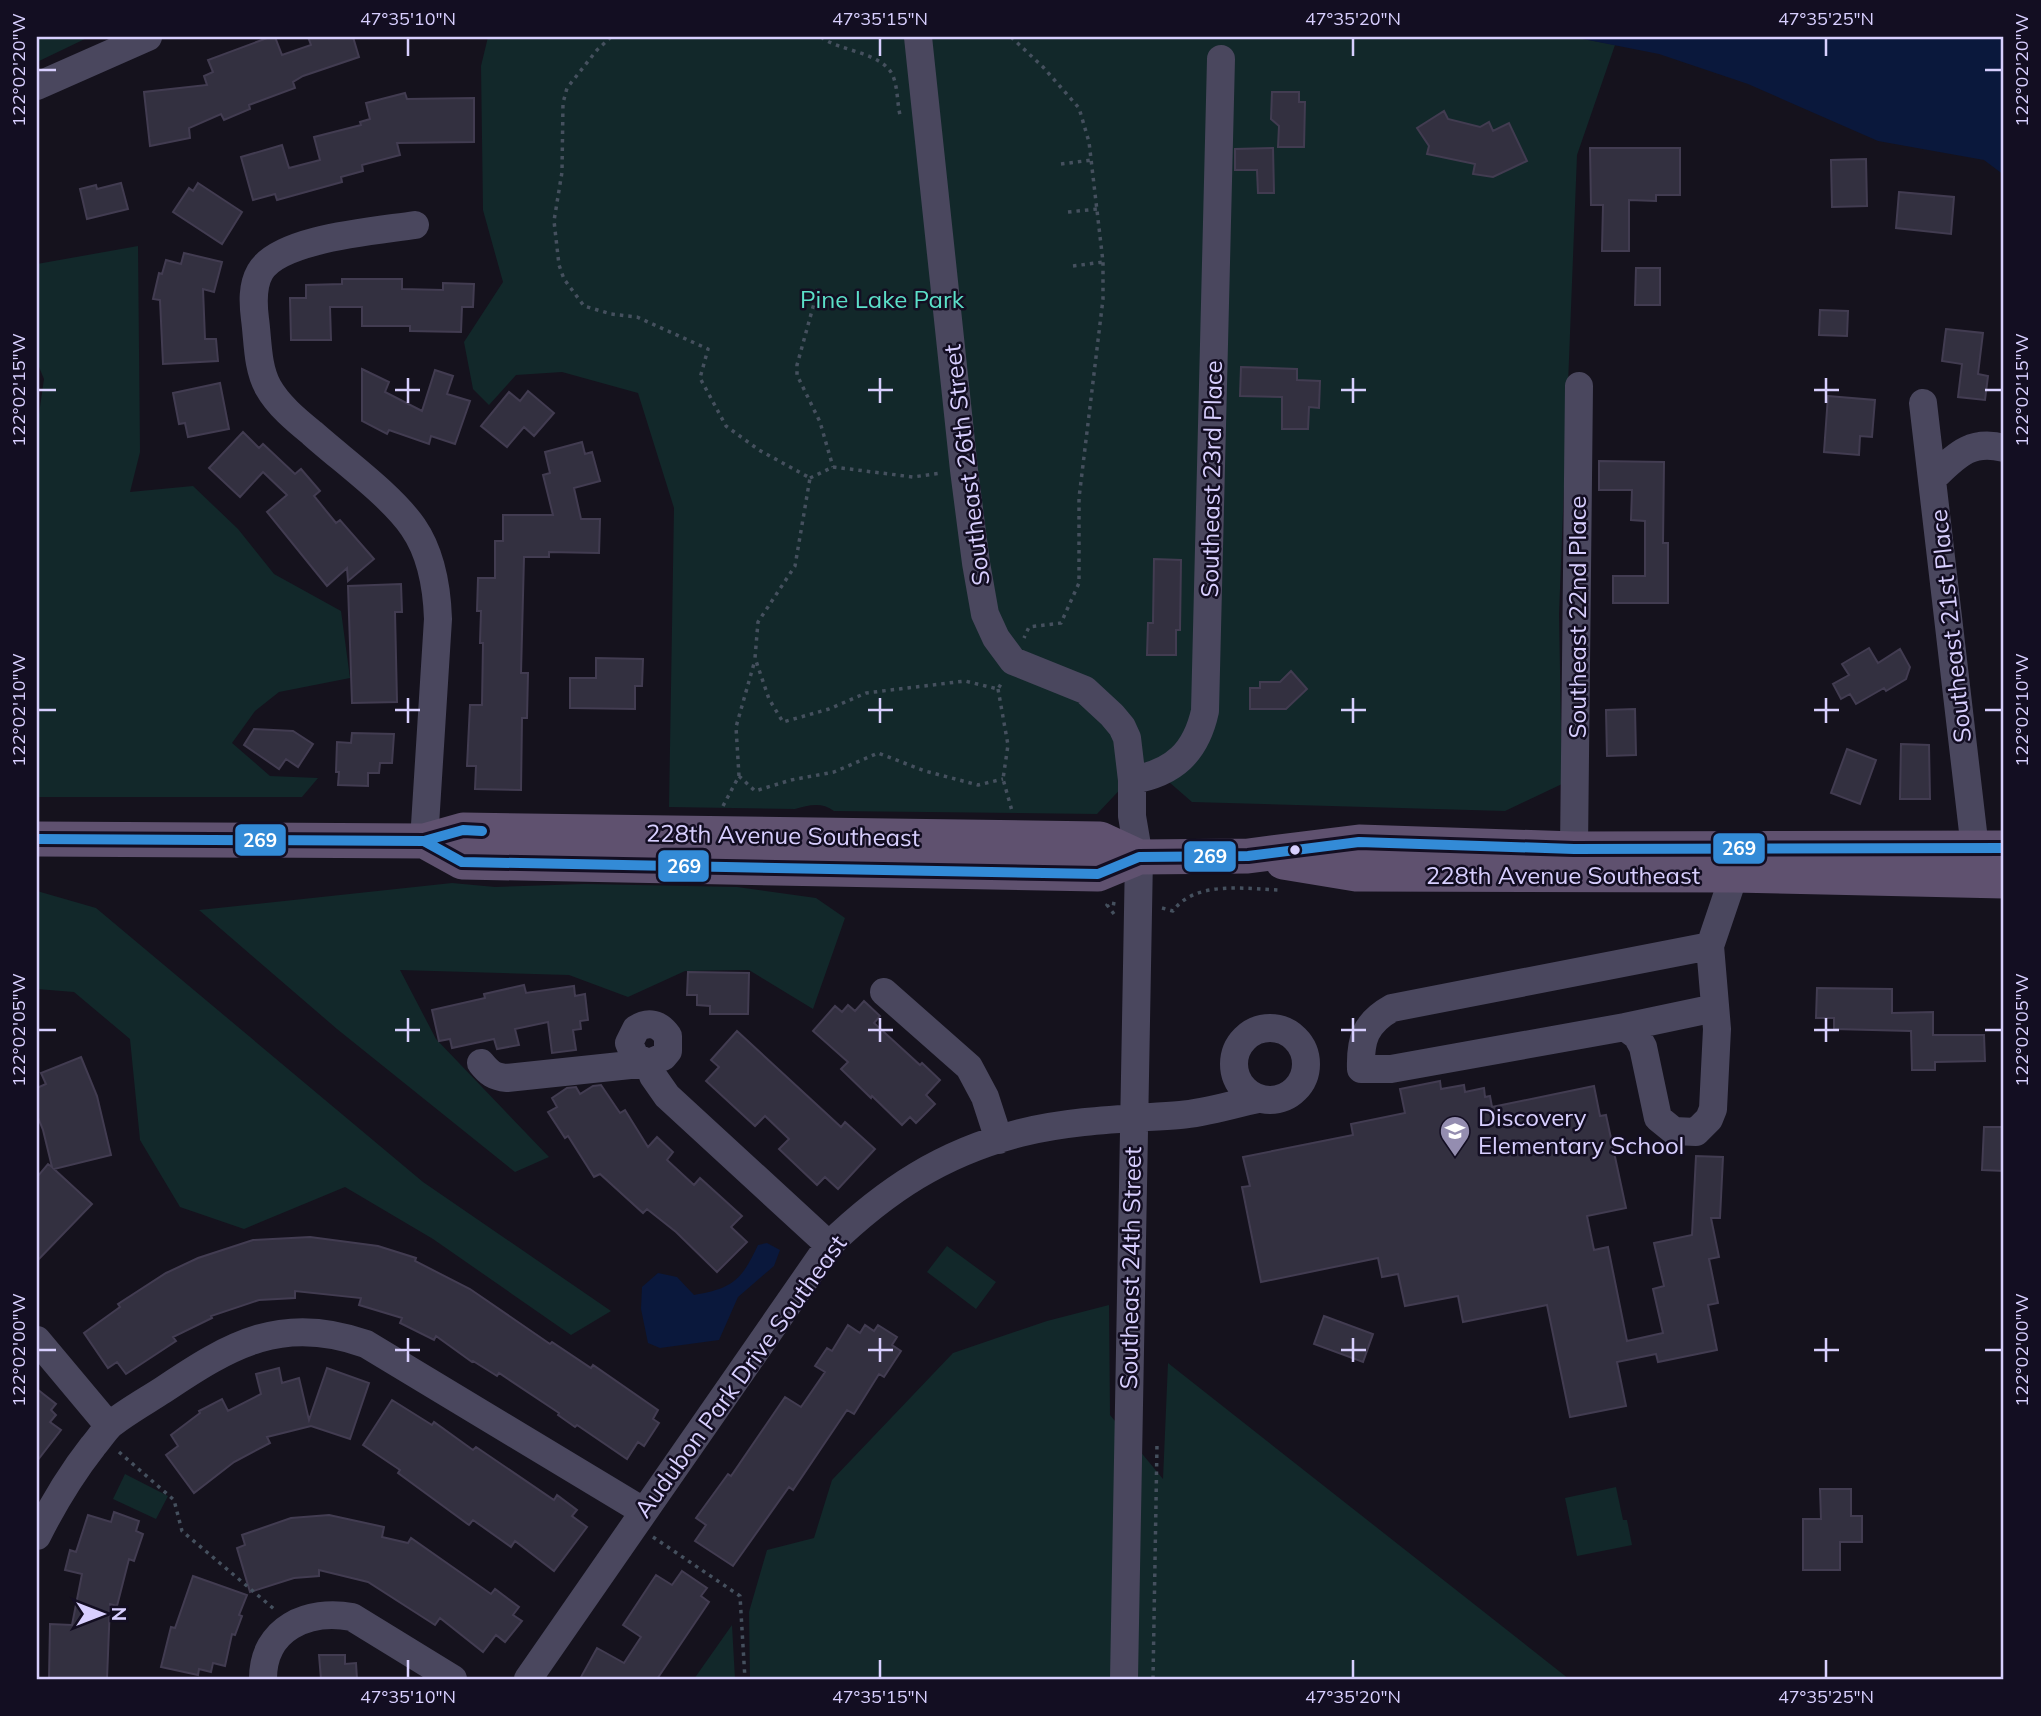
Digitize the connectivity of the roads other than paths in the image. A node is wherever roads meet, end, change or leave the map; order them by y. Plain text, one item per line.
1 (148, 37) edge
2 (918, 37) edge
3 (1221, 59) dead end
4 (37, 86) edge
5 (415, 225) dead end
6 (1578, 386) dead end
7 (1923, 403) dead end
8 (2004, 448) edge
9 (1933, 478) junction
10 (1132, 780) junction
11 (37, 839) edge
12 (425, 841) junction
13 (1574, 849) junction
14 (1858, 849) junction
15 (1990, 849) edge
16 (1248, 856) junction
17 (1139, 858) junction
18 (1734, 876) junction
19 (2004, 881) edge
20 (1710, 946) junction
21 (884, 992) dead end
22 (1715, 1008) junction
23 (1625, 1027) junction
24 (481, 1063) dead end
25 (1258, 1099) dead end
26 (1133, 1117) junction
27 (999, 1140) junction
28 (829, 1245) junction
29 (37, 1340) edge
30 (105, 1431) junction
31 (638, 1517) junction
32 (37, 1536) edge
33 (263, 1679) edge
34 (453, 1679) edge
35 (528, 1679) edge
36 (1124, 1679) edge

1 - 4 street
2 - 10 street, Southeast 26th Street
3 - 10 street, Southeast 23rd Place
5 - 12 street
6 - 13 street, Southeast 22nd Place
7 - 9 street, Southeast 21st Place
8 - 9 street
9 - 15 street, Southeast 21st Place
10 - 17 street
11 - 12 main road, 228th Avenue Southeast
12 - 17 main road, 228th Avenue Southeast
13 - 14 main road, 228th Avenue Southeast
13 - 16 main road, 228th Avenue Southeast
14 - 15 main road, 228th Avenue Southeast
14 - 18 main road
16 - 17 main road, 228th Avenue Southeast
16 - 18 main road, 228th Avenue Southeast
17 - 26 street, Southeast 24th Street
18 - 19 main road, 228th Avenue Southeast
18 - 20 street
20 - 22 street
20 - 23 street
21 - 27 street
22 - 23 street
22 - 23 street
24 - 28 street
25 - 26 street, Audubon Park Drive Southeast
26 - 27 street, Audubon Park Drive Southeast
26 - 36 street, Southeast 24th Street
27 - 28 street, Audubon Park Drive Southeast
28 - 31 street, Audubon Park Drive Southeast
29 - 30 street
30 - 31 street
30 - 32 street
31 - 35 street, Audubon Park Drive Southeast
33 - 34 street

